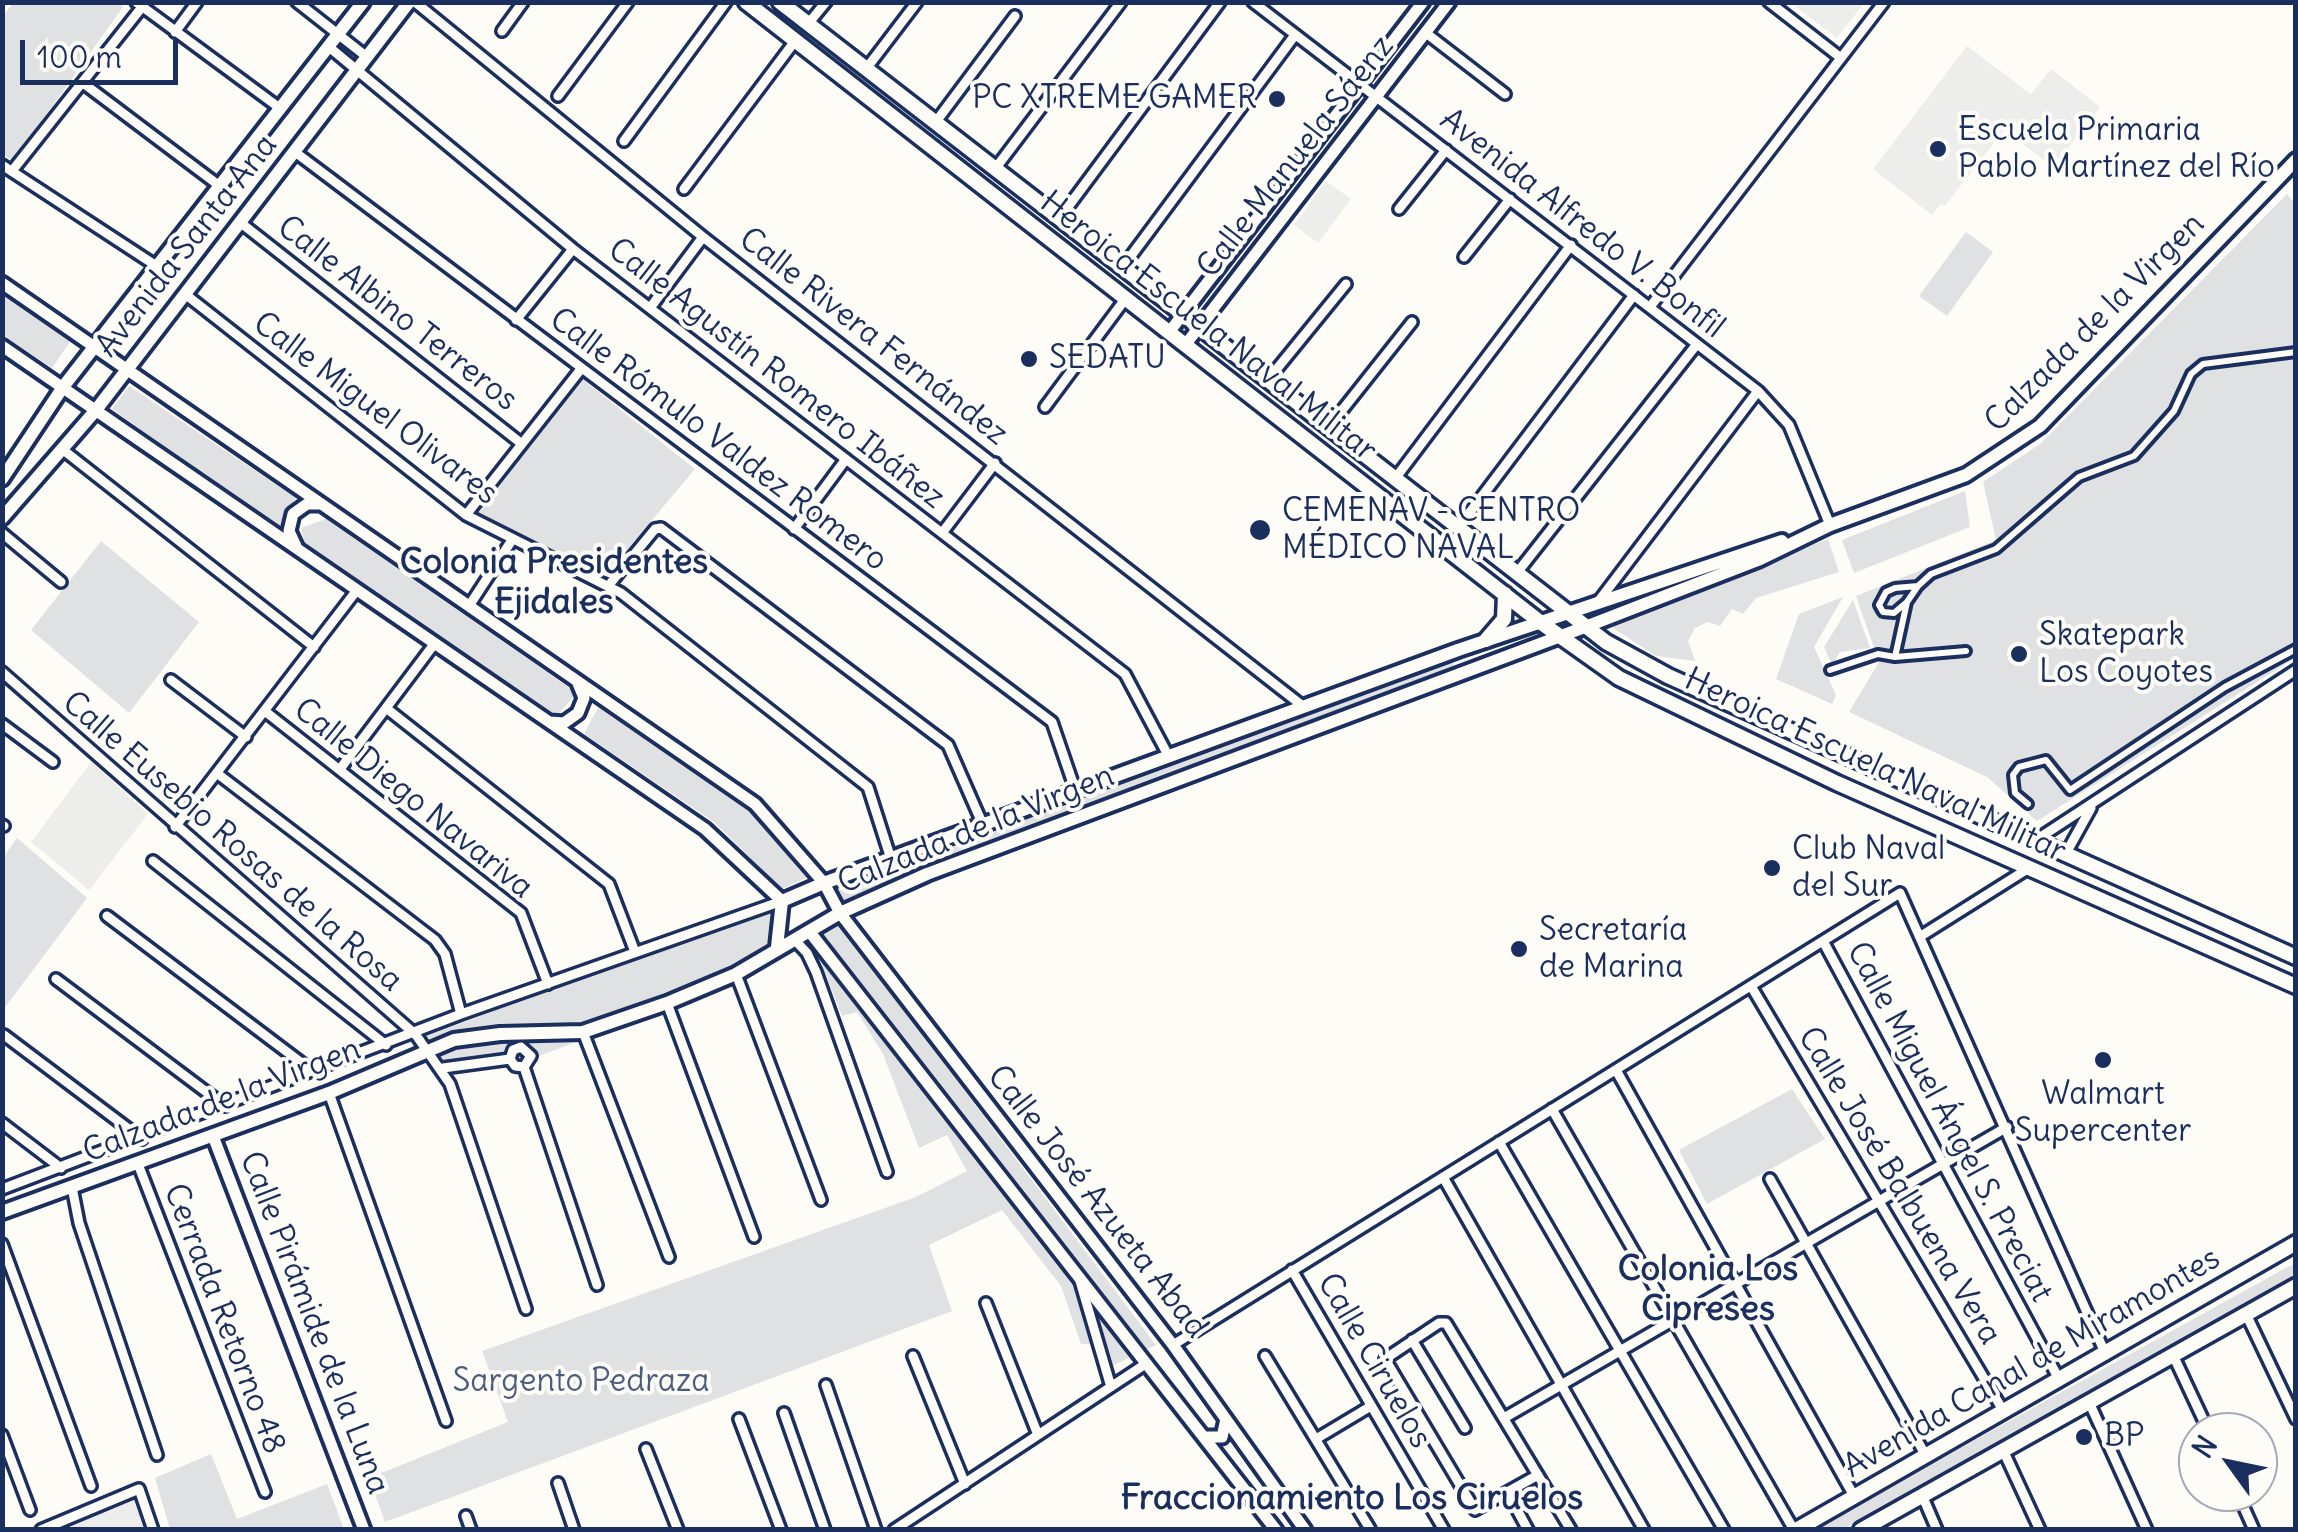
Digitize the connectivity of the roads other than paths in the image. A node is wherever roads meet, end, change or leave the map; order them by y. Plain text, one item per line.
1 (198, 2) edge
2 (297, 2) edge
3 (363, 2) edge
4 (412, 2) edge
5 (523, 2) edge
6 (628, 2) edge
7 (726, 2) edge
8 (746, 2) edge
9 (780, 2) edge
10 (826, 2) edge
11 (918, 2) edge
12 (1121, 2) edge
13 (1220, 2) edge
14 (1253, 2) edge
15 (1422, 2) edge
16 (1450, 2) edge
17 (1768, 2) edge
18 (1884, 2) edge
19 (139, 5) edge
20 (1015, 16) dead end
21 (808, 24) junction
22 (502, 31) dead end
23 (174, 32) junction
24 (1426, 33) junction
25 (338, 34) junction
26 (1295, 35) junction
27 (795, 41) junction
28 (329, 47) junction
29 (367, 58) junction
30 (1841, 58) junction
31 (356, 70) junction
32 (866, 70) junction
33 (83, 82) junction
34 (1360, 84) junction
35 (1505, 94) dead end
36 (558, 96) dead end
37 (1377, 97) junction
38 (281, 109) junction
39 (934, 122) junction
40 (624, 141) dead end
41 (1446, 150) junction
42 (295, 152) junction
43 (2296, 160) edge
44 (2, 165) edge
45 (995, 169) junction
46 (12, 171) junction
47 (221, 187) junction
48 (684, 189) dead end
49 (1510, 198) junction
50 (1400, 209) dead end
51 (1059, 219) junction
52 (241, 223) junction
53 (703, 236) junction
54 (1571, 245) junction
55 (573, 249) junction
56 (1464, 257) dead end
57 (158, 267) junction
58 (1122, 268) junction
59 (2, 283) edge
60 (1346, 284) dead end
61 (185, 294) junction
62 (1634, 295) junction
63 (1126, 298) junction
64 (1650, 307) junction
65 (650, 308) junction
66 (1182, 315) junction
67 (516, 320) junction
68 (1412, 322) dead end
69 (1199, 328) junction
70 (1170, 332) junction
71 (1186, 344) junction
72 (1697, 344) junction
73 (2, 346) edge
74 (94, 348) junction
75 (2296, 352) edge
76 (581, 369) junction
77 (125, 371) junction
78 (1267, 380) junction
79 (63, 387) junction
80 (1758, 391) junction
81 (1045, 407) dead end
82 (96, 410) junction
83 (1328, 428) junction
84 (522, 444) junction
85 (62, 449) junction
86 (846, 459) junction
87 (7, 462) edge
88 (994, 463) junction
89 (2, 479) edge
90 (1394, 480) junction
91 (329, 508) junction
92 (466, 515) junction
93 (2, 518) edge
94 (1830, 525) junction
95 (1457, 528) junction
96 (794, 529) junction
97 (2, 533) edge
98 (942, 533) junction
99 (1800, 537) junction
100 (512, 540) junction
101 (300, 550) junction
102 (1516, 574) junction
103 (61, 582) dead end
104 (609, 585) junction
105 (1918, 586) junction
106 (356, 590) junction
107 (1505, 594) junction
108 (1598, 602) junction
109 (1907, 602) junction
110 (469, 606) junction
111 (1566, 613) junction
112 (1540, 622) junction
113 (1585, 627) junction
114 (1561, 636) junction
115 (1486, 640) junction
116 (436, 642) junction
117 (314, 646) junction
118 (2296, 649) edge
119 (1966, 651) dead end
120 (1895, 656) junction
121 (1830, 670) dead end
122 (2296, 670) edge
123 (2, 672) edge
124 (570, 676) junction
125 (171, 680) dead end
126 (386, 708) junction
127 (1304, 708) junction
128 (266, 712) junction
129 (542, 718) junction
130 (2, 724) edge
131 (246, 737) junction
132 (1168, 757) junction
133 (1847, 758) junction
134 (53, 762) dead end
135 (340, 769) junction
136 (218, 774) junction
137 (1837, 783) junction
138 (1076, 792) junction
139 (2096, 802) junction
140 (2028, 804) dead end
141 (982, 826) junction
142 (175, 827) junction
143 (2034, 842) junction
144 (2065, 856) junction
145 (891, 859) junction
146 (152, 861) dead end
147 (2030, 867) junction
148 (824, 883) junction
149 (782, 900) junction
150 (840, 913) junction
151 (107, 916) dead end
152 (808, 931) junction
153 (1921, 936) junction
154 (794, 939) junction
155 (1823, 941) junction
156 (778, 946) junction
157 (635, 952) junction
158 (2296, 956) edge
159 (736, 974) junction
160 (56, 979) dead end
161 (548, 984) junction
162 (1751, 986) junction
163 (2296, 986) edge
164 (667, 1003) junction
165 (461, 1014) junction
166 (583, 1032) junction
167 (416, 1034) junction
168 (4, 1035) edge
169 (386, 1045) junction
170 (427, 1051) junction
171 (510, 1058) junction
172 (524, 1066) junction
173 (443, 1068) junction
174 (312, 1070) junction
175 (1616, 1070) junction
176 (329, 1093) junction
177 (225, 1106) junction
178 (1552, 1109) junction
179 (2, 1123) edge
180 (2007, 1127) junction
181 (213, 1136) junction
182 (142, 1139) junction
183 (1500, 1142) junction
184 (1946, 1162) junction
185 (138, 1164) junction
186 (61, 1168) junction
187 (887, 1172) dead end
188 (1444, 1176) junction
189 (1770, 1180) dead end
190 (72, 1187) junction
191 (2, 1189) edge
192 (821, 1200) dead end
193 (1878, 1202) junction
194 (2, 1212) edge
195 (754, 1238) dead end
196 (2296, 1243) edge
197 (2, 1244) edge
198 (1805, 1244) junction
199 (669, 1257) dead end
200 (1292, 1270) junction
201 (1078, 1274) junction
202 (1735, 1284) junction
203 (598, 1285) dead end
204 (2296, 1286) edge
205 (986, 1303) dead end
206 (526, 1309) dead end
207 (2246, 1314) junction
208 (1673, 1320) junction
209 (1412, 1340) junction
210 (1173, 1344) junction
211 (1620, 1350) junction
212 (2106, 1354) junction
213 (2173, 1354) junction
214 (913, 1356) dead end
215 (1265, 1356) dead end
216 (1147, 1363) junction
217 (2060, 1381) junction
218 (1562, 1384) junction
219 (826, 1386) dead end
220 (1110, 1387) junction
221 (2089, 1402) junction
222 (1371, 1406) junction
223 (784, 1412) dead end
224 (2004, 1412) junction
225 (2200, 1412) edge
226 (739, 1418) dead end
227 (1504, 1418) junction
228 (1226, 1419) junction
229 (2296, 1420) edge
230 (446, 1421) dead end
231 (1465, 1428) dead end
232 (2, 1434) edge
233 (1038, 1435) junction
234 (1204, 1437) junction
235 (1316, 1439) junction
236 (646, 1449) dead end
237 (2004, 1450) junction
238 (156, 1454) dead end
239 (1926, 1456) junction
240 (1538, 1475) junction
241 (1270, 1481) junction
242 (558, 1484) dead end
243 (965, 1484) junction
244 (91, 1486) dead end
245 (264, 1492) dead end
246 (1508, 1494) junction
247 (1922, 1495) junction
248 (1250, 1496) junction
249 (1854, 1496) junction
250 (30, 1510) dead end
251 (466, 1516) dead end
252 (1370, 1529) edge
253 (41, 1530) edge
254 (154, 1530) edge
255 (364, 1530) edge
256 (471, 1530) edge
257 (574, 1530) edge
258 (678, 1530) edge
259 (781, 1530) edge
260 (825, 1530) edge
261 (876, 1530) edge
262 (894, 1530) edge
263 (1276, 1530) edge
264 (1305, 1530) edge
265 (1444, 1530) edge
266 (1528, 1530) edge
267 (1571, 1530) edge
268 (1644, 1530) edge
269 (1724, 1530) edge
270 (1795, 1530) edge
271 (1861, 1530) edge
272 (1938, 1530) edge
273 (2040, 1530) edge
274 (2147, 1530) edge

1 - 23 street
2 - 25 street
3 - 25 main road, Avenida Santa Ana
4 - 29 main road, Avenida Santa Ana
4 - 53 street, Calle Rivera Fernández
5 - 22 street
6 - 36 street
7 - 40 street
8 - 27 main road, Heroica Escuela Naval Militar
9 - 21 main road, Heroica Escuela Naval Militar
10 - 21 street
11 - 32 street
12 - 45 street
13 - 51 street
14 - 26 street, Avenida Alfredo V. Bonfil
15 - 34 street, Calle Manuela Sáenz
16 - 24 street, Calle Manuela Sáenz
17 - 30 street
18 - 30 street
19 - 23 street
19 - 33 street
20 - 39 street
21 - 32 main road, Heroica Escuela Naval Militar
23 - 38 street
24 - 35 street
24 - 37 street, Calle Manuela Sáenz
25 - 28 main road, Avenida Santa Ana
25 - 29 street
26 - 34 street, Avenida Alfredo V. Bonfil
26 - 58 street
27 - 48 street
27 - 63 main road, Heroica Escuela Naval Militar
28 - 31 street, Calle Agustín Romero Ibáñez
28 - 38 main road, Avenida Santa Ana
29 - 31 main road, Avenida Santa Ana
30 - 64 street
31 - 42 main road, Avenida Santa Ana
31 - 55 street, Calle Agustín Romero Ibáñez
32 - 39 main road, Heroica Escuela Naval Militar
33 - 46 street
33 - 47 street
34 - 37 street, Avenida Alfredo V. Bonfil
34 - 66 street, Calle Manuela Sáenz
37 - 41 street, Avenida Alfredo V. Bonfil
37 - 69 street, Calle Manuela Sáenz
38 - 47 main road, Avenida Santa Ana
39 - 45 main road, Heroica Escuela Naval Militar
41 - 49 street, Avenida Alfredo V. Bonfil
41 - 50 street
42 - 52 main road, Avenida Santa Ana
42 - 67 street, Calle Rómulo Valdez Romero
43 - 94 main road, Calzada de la Virgen
44 - 46 street
45 - 51 main road, Heroica Escuela Naval Militar
46 - 57 street
47 - 57 main road, Avenida Santa Ana
49 - 54 street, Avenida Alfredo V. Bonfil
49 - 56 street
51 - 58 main road, Heroica Escuela Naval Militar
52 - 61 main road, Avenida Santa Ana
52 - 84 street, Calle Albino Terreros
53 - 65 street
53 - 88 street, Calle Rivera Fernández
54 - 62 street, Avenida Alfredo V. Bonfil
54 - 90 street
55 - 65 street, Calle Agustín Romero Ibáñez
55 - 67 street
57 - 74 main road, Avenida Santa Ana
58 - 66 main road, Heroica Escuela Naval Militar
59 - 74 street, Calle José Azueta Abad
60 - 78 street
61 - 77 main road, Avenida Santa Ana
61 - 92 street, Calle Miguel Olivares
62 - 64 street, Avenida Alfredo V. Bonfil
62 - 95 street
63 - 70 main road, Heroica Escuela Naval Militar
63 - 81 street
64 - 72 street, Avenida Alfredo V. Bonfil
65 - 86 street, Calle Agustín Romero Ibáñez
66 - 69 main road, Heroica Escuela Naval Militar
66 - 70 street, Calle Manuela Sáenz
67 - 76 street, Calle Rómulo Valdez Romero
68 - 83 street
69 - 71 street, Calle Manuela Sáenz
69 - 78 main road, Heroica Escuela Naval Militar
70 - 71 main road, Heroica Escuela Naval Militar
71 - 107 main road, Heroica Escuela Naval Militar
72 - 80 street, Avenida Alfredo V. Bonfil
72 - 102 street
73 - 79 street
74 - 77 street, Calle José Azueta Abad
74 - 79 main road, Avenida Santa Ana
75 - 105 street
76 - 84 street, Calle Albino Terreros
76 - 96 street, Calle Rómulo Valdez Romero
77 - 82 main road, Avenida Santa Ana
77 - 91 street, Calle José Azueta Abad
78 - 83 main road, Heroica Escuela Naval Militar
79 - 82 street
79 - 87 main road, Avenida Santa Ana
80 - 94 street, Avenida Alfredo V. Bonfil
80 - 108 street
82 - 85 main road, Avenida Santa Ana
82 - 101 street
83 - 90 main road, Heroica Escuela Naval Militar
84 - 92 street, Calle Albino Terreros
85 - 93 main road, Avenida Santa Ana
85 - 117 street
86 - 96 street
86 - 98 street, Calle Agustín Romero Ibáñez
87 - 89 main road, Avenida Santa Ana
88 - 98 street
88 - 127 street, Calle Rivera Fernández
90 - 95 main road, Heroica Escuela Naval Militar
91 - 101 street
91 - 110 street, Calle José Azueta Abad
92 - 100 street, Calle Miguel Olivares
94 - 99 main road, Calzada de la Virgen
95 - 102 main road, Heroica Escuela Naval Militar
96 - 138 street, Calle Rómulo Valdez Romero
97 - 103 street
98 - 132 street, Calle Agustín Romero Ibáñez
99 - 108 main road, Calzada de la Virgen
99 - 113 main road, Calzada de la Virgen
100 - 104 street, Calle Miguel Olivares
100 - 110 street
101 - 106 street
102 - 111 main road, Heroica Escuela Naval Militar
104 - 141 street
104 - 145 street, Calle Miguel Olivares
105 - 109 street
105 - 109 street
106 - 116 street
106 - 117 street
107 - 112 main road, Heroica Escuela Naval Militar
107 - 115 main road
108 - 111 main road, Calzada de la Virgen
109 - 120 street
110 - 124 street, Calle José Azueta Abad
111 - 112 main road, Calzada de la Virgen
111 - 113 main road, Heroica Escuela Naval Militar
112 - 114 main road, Heroica Escuela Naval Militar
112 - 115 main road, Calzada de la Virgen
113 - 114 main road, Calzada de la Virgen
113 - 133 main road, Heroica Escuela Naval Militar
114 - 137 main road, Heroica Escuela Naval Militar
114 - 150 main road, Calzada de la Virgen
115 - 127 main road, Calzada de la Virgen
116 - 126 street
116 - 129 street
117 - 128 street
118 - 140 street
119 - 120 street
120 - 121 street
122 - 139 street
123 - 142 street, Calle Eusebio Rosas de la Rosa
124 - 129 street
124 - 148 street, Calle José Azueta Abad
125 - 131 street
126 - 135 street
126 - 157 street
127 - 132 main road, Calzada de la Virgen
128 - 131 street
128 - 135 street, Calle Diego Navariva
129 - 149 street
130 - 134 street
131 - 136 street
132 - 138 main road, Calzada de la Virgen
133 - 137 main road
133 - 143 main road, Heroica Escuela Naval Militar
135 - 161 street, Calle Diego Navariva
136 - 142 street
136 - 165 street
137 - 147 main road, Heroica Escuela Naval Militar
138 - 141 main road, Calzada de la Virgen
139 - 143 street
139 - 144 street
141 - 145 main road, Calzada de la Virgen
142 - 167 street, Calle Eusebio Rosas de la Rosa
143 - 144 main road, Heroica Escuela Naval Militar
144 - 158 main road, Heroica Escuela Naval Militar
145 - 148 main road, Calzada de la Virgen
146 - 169 street
147 - 153 street
147 - 163 main road, Heroica Escuela Naval Militar
148 - 149 main road, Calzada de la Virgen
148 - 150 street, Calle José Azueta Abad
149 - 156 main road
149 - 157 street, Calzada de la Virgen
150 - 152 main road, Calzada de la Virgen
150 - 210 street, Calle José Azueta Abad
151 - 174 street
152 - 154 main road, Calzada de la Virgen
152 - 201 street, Calle José Azueta Abad
153 - 155 street
153 - 180 street
154 - 156 main road, Calzada de la Virgen
154 - 187 street
155 - 162 street
155 - 184 street, Calle Miguel Ángel S. Preciat
156 - 159 main road, Calzada de la Virgen
157 - 161 street, Calzada de la Virgen
159 - 164 main road, Calzada de la Virgen
159 - 192 street
160 - 177 street
161 - 165 street, Calzada de la Virgen
162 - 175 street
162 - 193 street, Calle José Balbuena Vera
164 - 166 main road, Calzada de la Virgen
164 - 195 street
165 - 167 street, Calzada de la Virgen
166 - 170 main road, Calzada de la Virgen
166 - 199 street
167 - 169 street, Calzada de la Virgen
167 - 170 street, Calle Eusebio Rosas de la Rosa
168 - 182 street
169 - 174 street, Calzada de la Virgen
170 - 173 street, Calle Eusebio Rosas de la Rosa
170 - 176 main road, Calzada de la Virgen
171 - 172 street
171 - 172 street
171 - 173 street
172 - 203 street
173 - 206 street
174 - 177 street, Calzada de la Virgen
175 - 178 street
175 - 202 street
176 - 181 main road, Calzada de la Virgen
176 - 230 street
177 - 182 street, Calzada de la Virgen
178 - 183 street
178 - 208 street
179 - 186 street
180 - 184 street
180 - 212 street
181 - 185 main road, Calzada de la Virgen
181 - 255 street, Calle Pirámide de la Luna
182 - 186 street, Calzada de la Virgen
183 - 188 street
183 - 211 street
184 - 193 street
184 - 217 street, Calle Miguel Ángel S. Preciat
185 - 190 main road, Calzada de la Virgen
185 - 245 street, Cerrada Retorno 48
186 - 191 street, Calzada de la Virgen
188 - 200 street
188 - 218 street
189 - 198 street
190 - 194 main road, Calzada de la Virgen
190 - 238 street
193 - 198 street
193 - 224 street, Calle José Balbuena Vera
196 - 212 main road, Avenida Canal de Miramontes
197 - 244 street
198 - 202 street
198 - 239 street
200 - 210 street
200 - 222 street, Calle Ciruelos
201 - 216 street, Calle José Azueta Abad
201 - 220 street
202 - 208 street
202 - 249 street
204 - 207 main road, Avenida Canal de Miramontes
205 - 233 street
207 - 213 main road, Avenida Canal de Miramontes
207 - 229 street
208 - 211 street
208 - 270 street
209 - 227 street
209 - 231 street
209 - 246 street
210 - 228 street, Calle José Azueta Abad
211 - 218 street
211 - 269 street
212 - 217 main road, Avenida Canal de Miramontes
213 - 221 main road, Avenida Canal de Miramontes
213 - 225 street
214 - 243 street
215 - 235 street
216 - 220 street
216 - 234 street, Calle José Azueta Abad
217 - 224 main road, Avenida Canal de Miramontes
218 - 227 street
218 - 268 street
219 - 261 street
220 - 233 street
221 - 237 main road, Avenida Canal de Miramontes
221 - 274 street
222 - 235 street
222 - 265 street, Calle Ciruelos
223 - 260 street
224 - 239 main road, Avenida Canal de Miramontes
226 - 259 street
227 - 240 street
228 - 234 street
228 - 241 street, Calle José Azueta Abad
232 - 250 street
233 - 243 street
234 - 248 street, Calle José Azueta Abad
235 - 252 street
236 - 258 street
237 - 247 main road, Avenida Canal de Miramontes
237 - 273 street
239 - 249 main road, Avenida Canal de Miramontes
240 - 246 street
240 - 267 street
241 - 248 street
241 - 264 street, Calle José Azueta Abad
242 - 257 street
243 - 262 street
246 - 266 street
247 - 271 main road, Avenida Canal de Miramontes
247 - 272 street
248 - 263 street, Calle José Azueta Abad
249 - 270 main road, Avenida Canal de Miramontes
251 - 256 street
253 - 254 street

